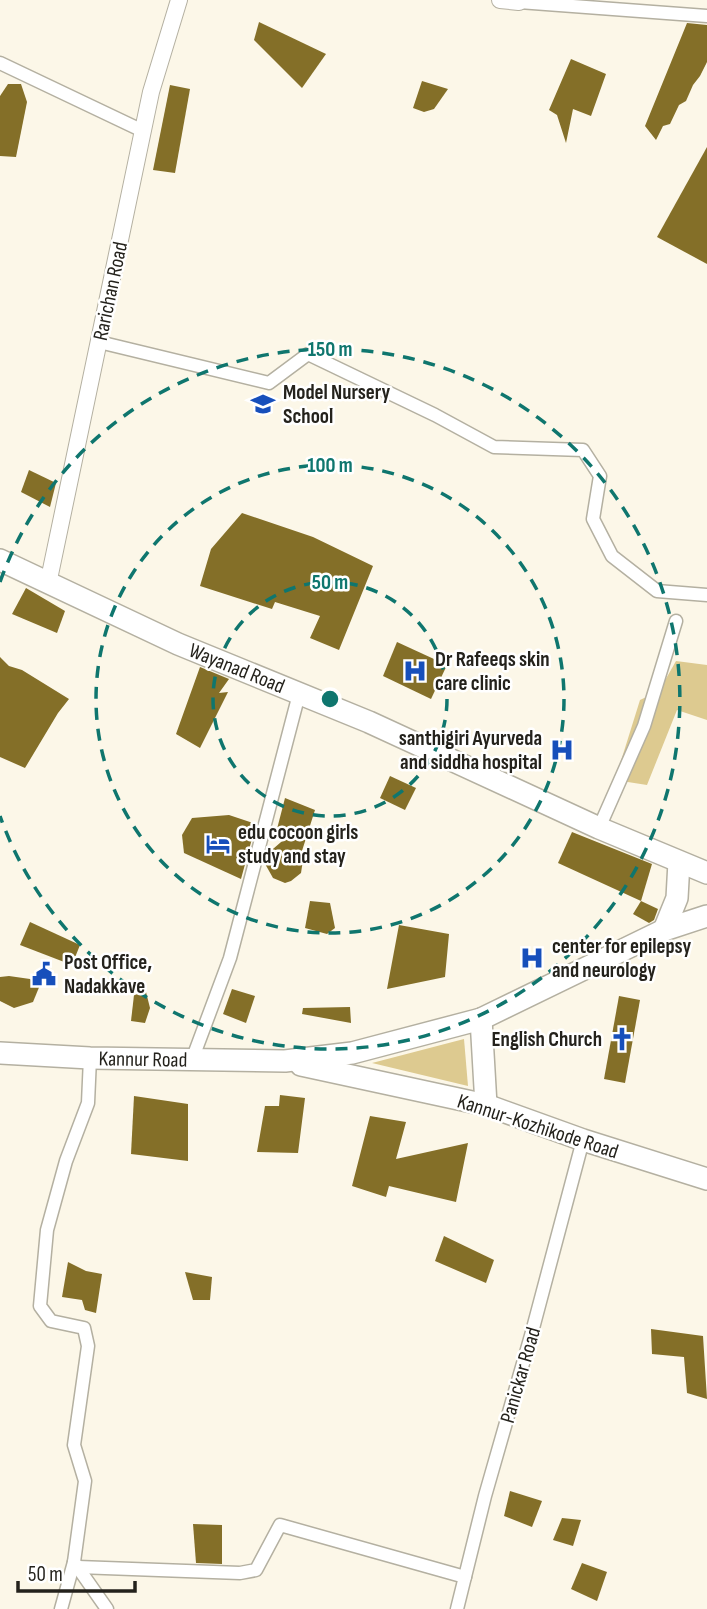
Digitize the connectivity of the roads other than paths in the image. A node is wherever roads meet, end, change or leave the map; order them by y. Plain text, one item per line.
1 (179, 0) edge
2 (500, 0) edge
3 (519, 1) edge
4 (707, 16) edge
5 (0, 63) edge
6 (143, 131) junction
7 (99, 342) junction
8 (0, 560) edge
9 (48, 584) junction
10 (707, 595) edge
11 (676, 621) dead end
12 (299, 694) junction
13 (599, 828) junction
14 (679, 862) junction
15 (707, 873) edge
16 (707, 916) edge
17 (664, 930) junction
18 (481, 1019) junction
19 (0, 1053) edge
20 (90, 1058) junction
21 (191, 1060) junction
22 (285, 1061) junction
23 (486, 1105) junction
24 (583, 1140) junction
25 (707, 1179) edge
26 (76, 1565) junction
27 (465, 1577) junction
28 (61, 1609) edge
29 (107, 1609) edge
30 (457, 1609) edge

1 - 6 street, Rarichan Road
2 - 3 street
3 - 4 street
5 - 6 street
6 - 7 street, Rarichan Road
7 - 9 street, Rarichan Road
7 - 10 street
8 - 9 main road, Wayanad Road
9 - 12 main road, Wayanad Road
11 - 13 street
12 - 13 main road, Wayanad Road
12 - 21 street
13 - 14 main road, Wayanad Road
14 - 15 main road, Wayanad Road
14 - 17 main road
16 - 17 main road
17 - 18 main road
18 - 22 main road
18 - 23 main road
19 - 20 main road, Kannur Road
20 - 21 main road, Kannur Road
20 - 26 street
21 - 22 main road, Kannur Road
22 - 23 main road, Kannur-Kozhikode Road
23 - 24 main road, Kannur-Kozhikode Road
24 - 25 main road, Kannur-Kozhikode Road
24 - 27 street, Panickar Road
26 - 27 street
26 - 28 street
26 - 29 street
27 - 30 street, Panickar Road

